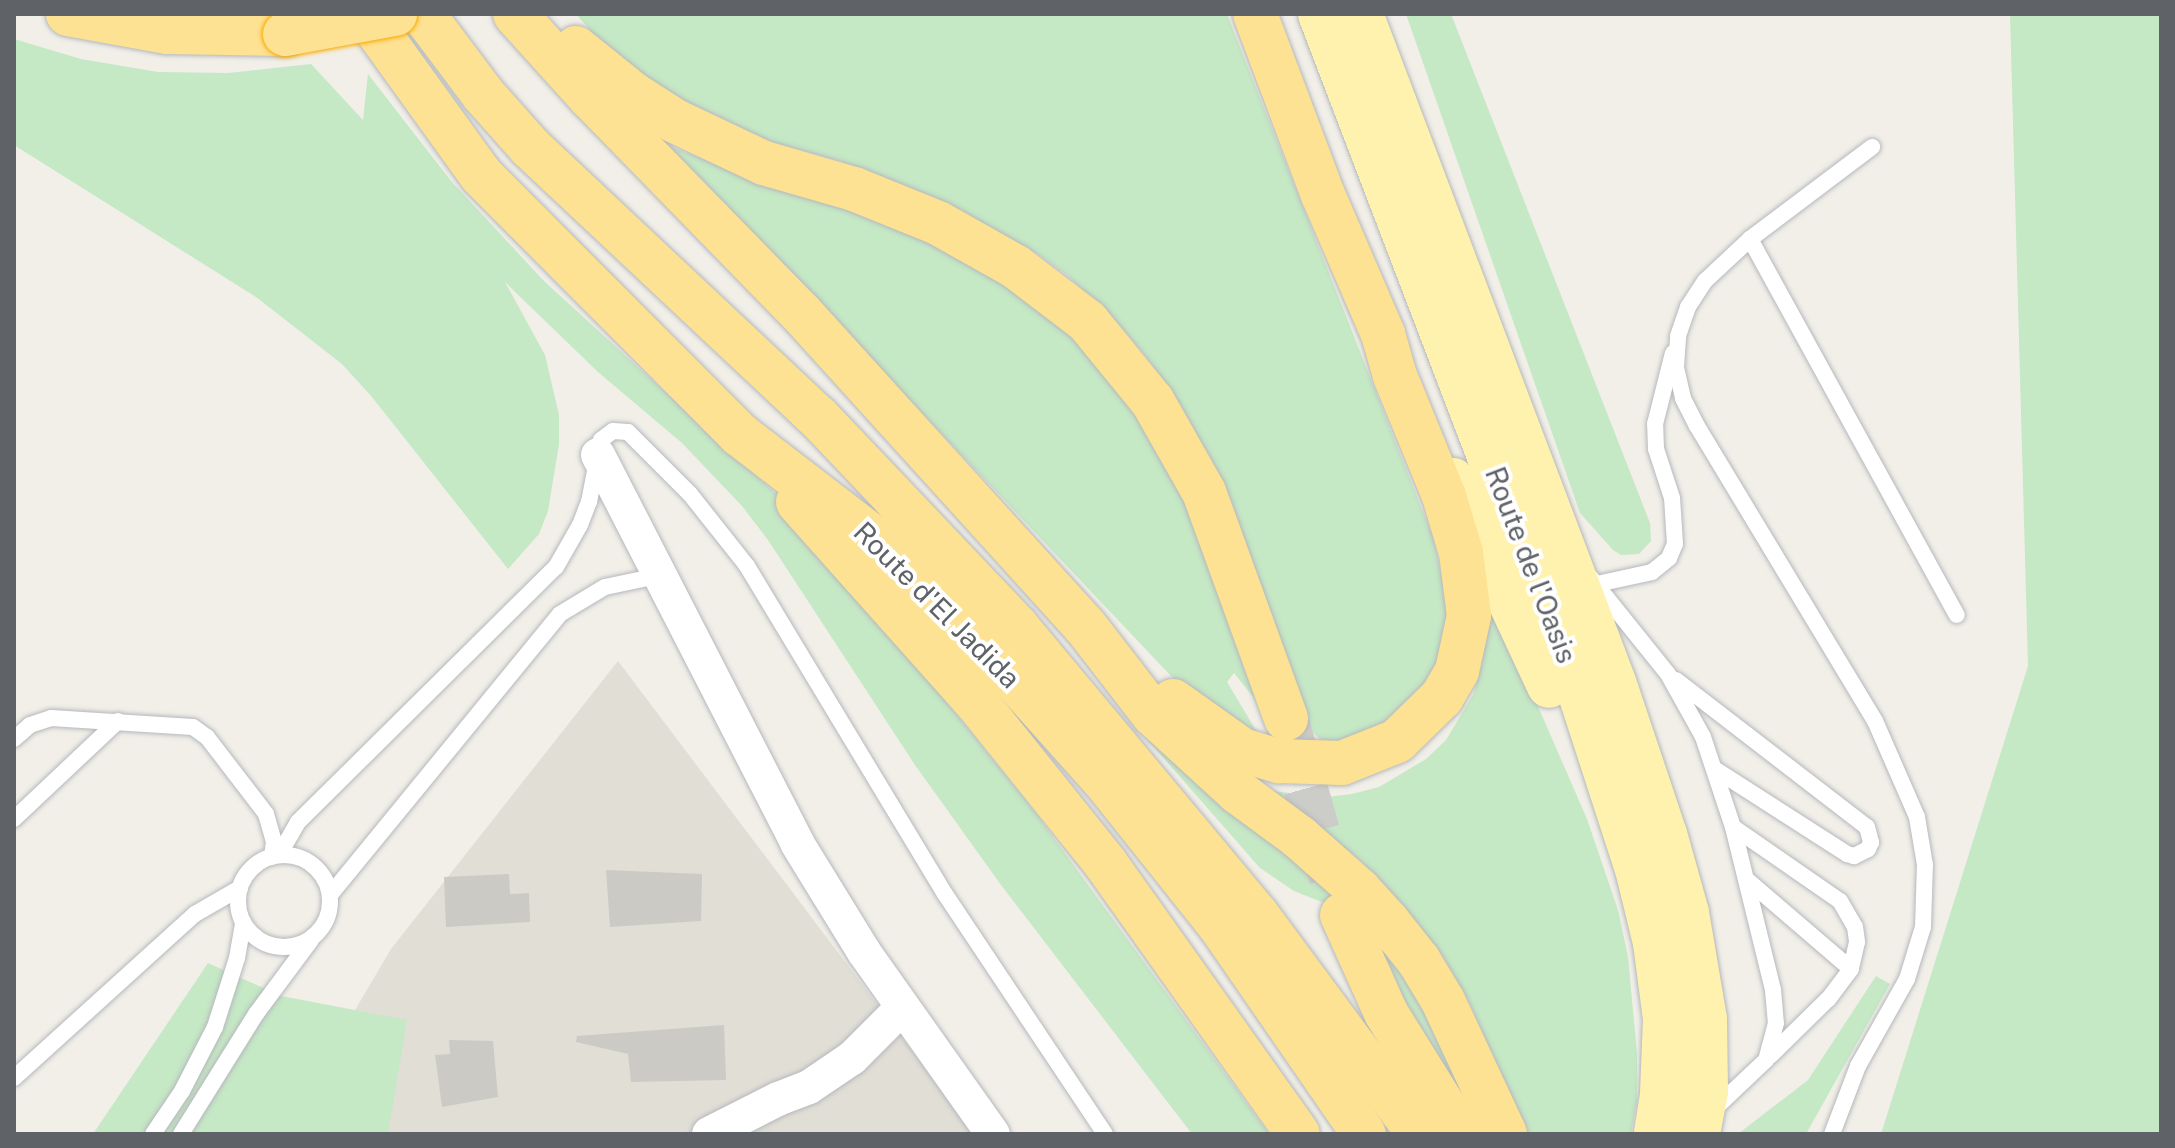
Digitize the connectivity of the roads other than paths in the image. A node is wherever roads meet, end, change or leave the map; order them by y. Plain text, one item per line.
1 (68, 14) edge
2 (365, 14) edge
3 (395, 14) edge
4 (423, 14) edge
5 (515, 14) edge
6 (541, 14) edge
7 (1255, 14) edge
8 (1320, 14) edge
9 (1361, 14) edge
10 (1872, 147) dead end
11 (1750, 239) junction
12 (1383, 334) junction
13 (1678, 336) junction
14 (739, 434) junction
15 (598, 455) junction
16 (1561, 545) junction
17 (662, 575) junction
18 (1597, 584) junction
19 (1957, 615) dead end
20 (1085, 626) junction
21 (1668, 674) junction
22 (1286, 719) tunnel mouth
23 (118, 721) junction
24 (16, 732) edge
25 (1716, 770) junction
26 (14, 819) edge
27 (1733, 827) junction
28 (1626, 834) junction
29 (276, 856) junction
30 (1746, 879) junction
31 (240, 888) junction
32 (330, 895) junction
33 (1342, 915) tunnel mouth
34 (243, 923) junction
35 (312, 939) junction
36 (1851, 969) junction
37 (902, 1008) junction
38 (1766, 1060) junction
39 (14, 1078) edge
40 (1700, 1127) edge
41 (153, 1134) edge
42 (181, 1134) edge
43 (709, 1134) edge
44 (993, 1134) edge
45 (1105, 1134) edge
46 (1298, 1134) edge
47 (1364, 1134) edge
48 (1419, 1134) edge
49 (1461, 1134) edge
50 (1505, 1134) edge
51 (1656, 1134) edge
52 (1832, 1134) edge

1 - 3 highway, bridge
2 - 14 highway, Route d'El Jadida
4 - 48 highway, Route d'El Jadida
5 - 20 highway
6 - 22 highway
7 - 12 highway
8 - 28 main road, Route de l'Oasis
9 - 16 main road, Route de l'Oasis
10 - 11 lane
11 - 13 lane
11 - 19 lane
12 - 20 highway
12 - 28 main road
13 - 18 lane
13 - 52 lane
14 - 46 highway
14 - 47 highway, Route d'El Jadida
15 - 17 street
15 - 29 lane
15 - 45 lane
16 - 18 lane
16 - 40 main road, Route de l'Oasis
17 - 32 lane
17 - 37 street
18 - 21 lane
20 - 50 highway
21 - 25 lane
21 - 25 lane
23 - 24 lane
23 - 26 lane
23 - 29 lane
25 - 27 lane
27 - 30 lane
27 - 36 lane
28 - 51 main road, Route de l'Oasis
29 - 31 lane
29 - 32 lane
30 - 36 lane
30 - 38 lane
31 - 34 lane
31 - 39 lane
32 - 35 lane
33 - 49 highway
34 - 35 lane
34 - 41 lane
35 - 42 lane
36 - 38 lane
37 - 43 street
37 - 44 street
38 - 40 lane

